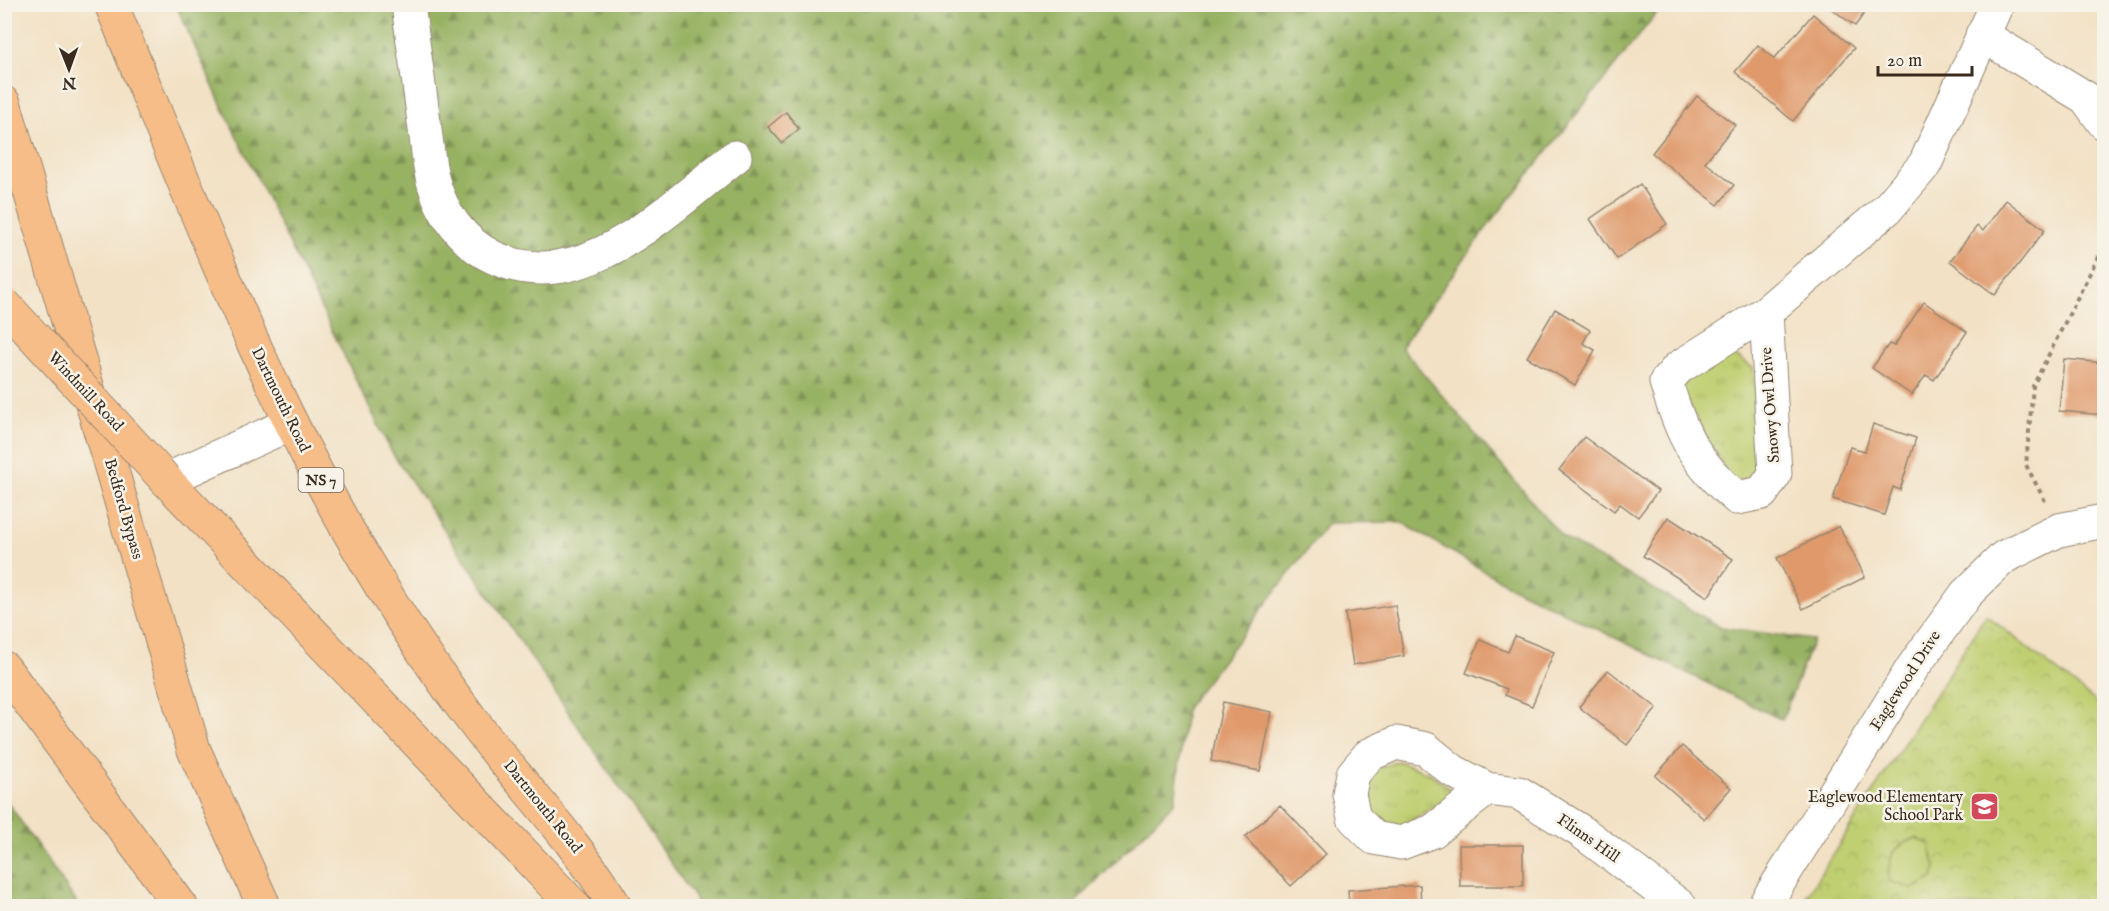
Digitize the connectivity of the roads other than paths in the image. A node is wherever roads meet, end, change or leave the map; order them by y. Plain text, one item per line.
1 (111, 4) edge
2 (408, 4) edge
3 (1997, 4) edge
4 (1982, 35) junction
5 (4, 103) edge
6 (2104, 123) edge
7 (735, 158) dead end
8 (4, 304) edge
9 (1766, 312) junction
10 (290, 424) junction
11 (166, 480) junction
12 (2104, 521) edge
13 (4, 668) edge
14 (1487, 789) dead end
15 (181, 906) edge
16 (264, 906) edge
17 (574, 906) edge
18 (615, 906) edge
19 (1680, 906) edge
20 (1766, 906) edge

1 - 10 main road, Dartmouth Road / NS 7
2 - 7 street
3 - 4 street, Snowy Owl Drive
4 - 6 street
4 - 9 street, Snowy Owl Drive
5 - 16 main road, Bedford Bypass
8 - 11 main road, Windmill Road, bridge
9 - 9 street, Snowy Owl Drive
10 - 11 street
10 - 18 main road, Dartmouth Road / NS 7
11 - 17 main road
12 - 20 street, Eaglewood Drive
13 - 15 main road
14 - 19 street, Flinns Hill

